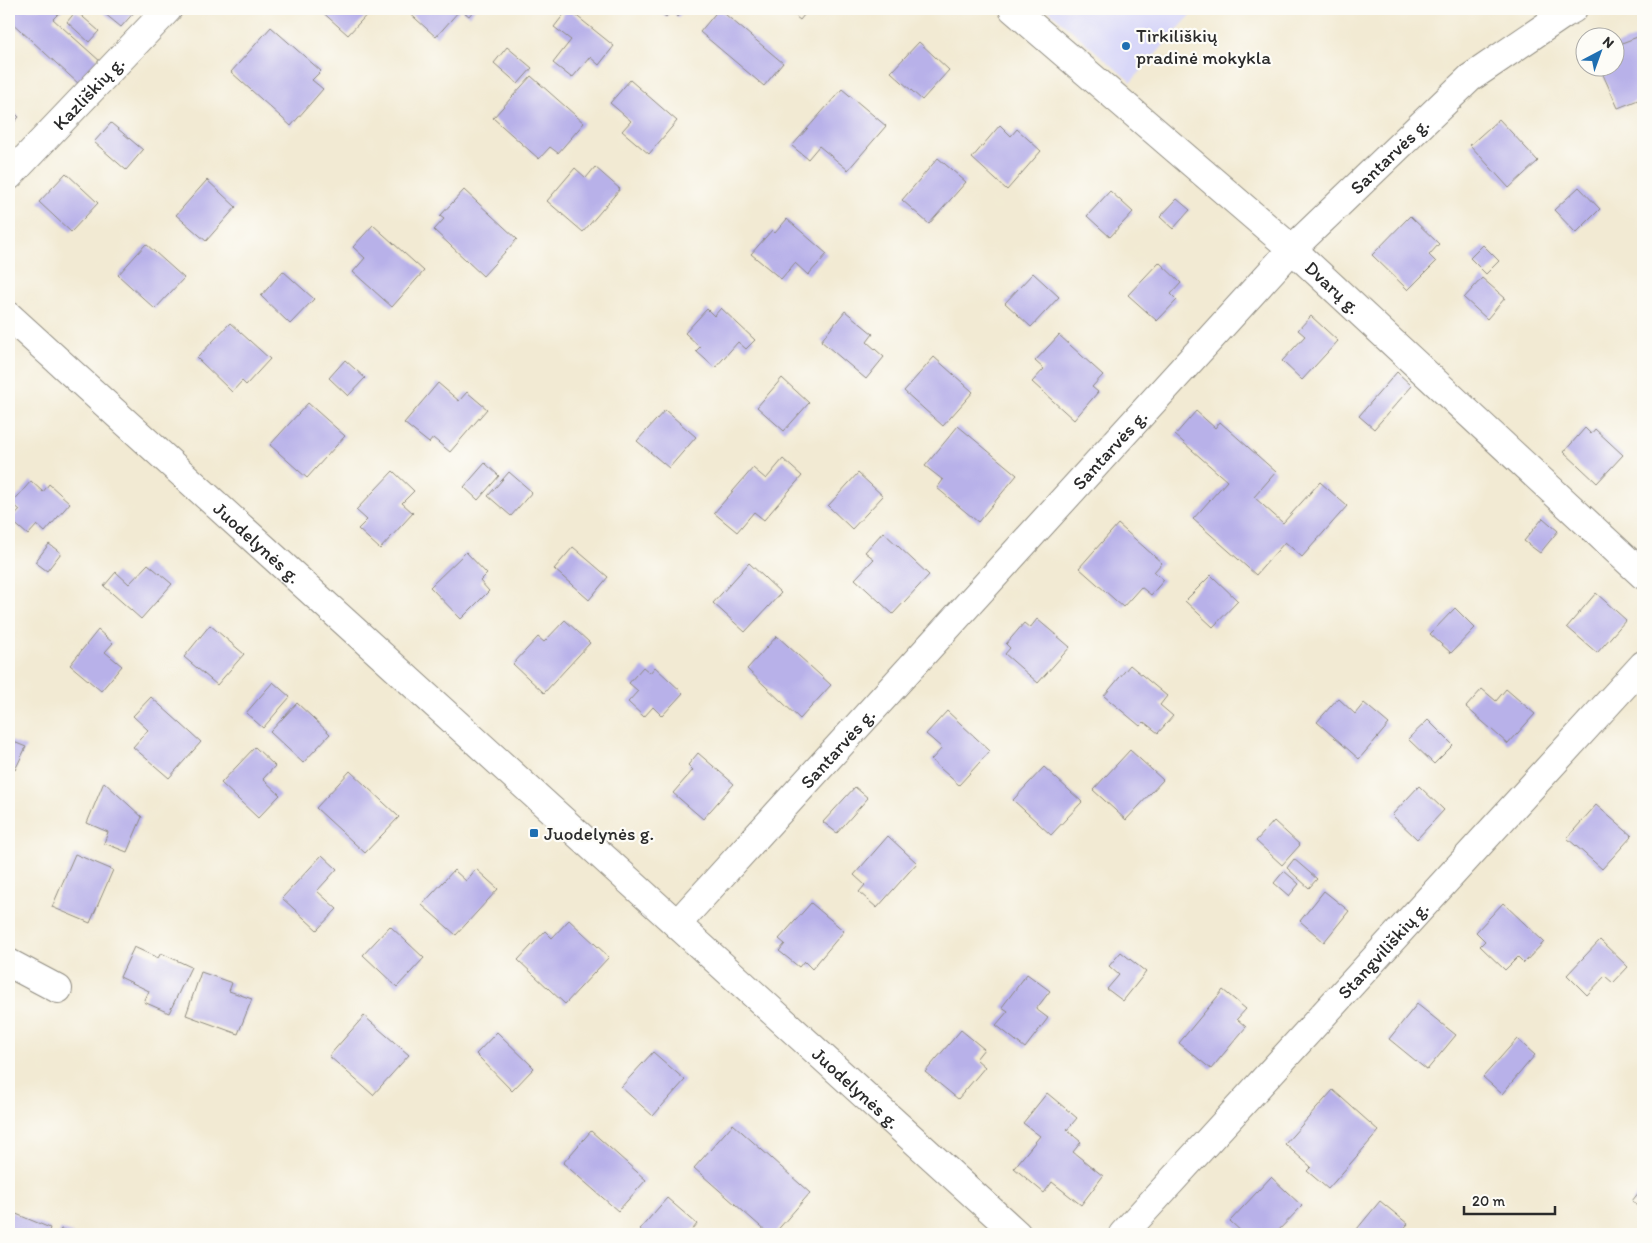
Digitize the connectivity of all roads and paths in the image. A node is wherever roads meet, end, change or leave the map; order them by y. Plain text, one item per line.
1 (168, 9) edge
2 (1013, 9) edge
3 (1573, 9) edge
4 (9, 176) edge
5 (1292, 249) junction
6 (9, 316) edge
7 (1643, 576) edge
8 (1643, 665) edge
9 (677, 924) junction
10 (9, 963) edge
11 (58, 989) dead end
12 (1006, 1231) edge
13 (1123, 1234) edge

1 - 4 street, Kazliškių g.
2 - 5 street, Dvarų g.
3 - 5 street, Santarvės g.
5 - 7 street, Dvarų g.
5 - 9 street, Santarvės g.
6 - 9 street, Juodelynės g.
8 - 13 street, Stangviliškių g.
9 - 12 street, Juodelynės g.
10 - 11 street

